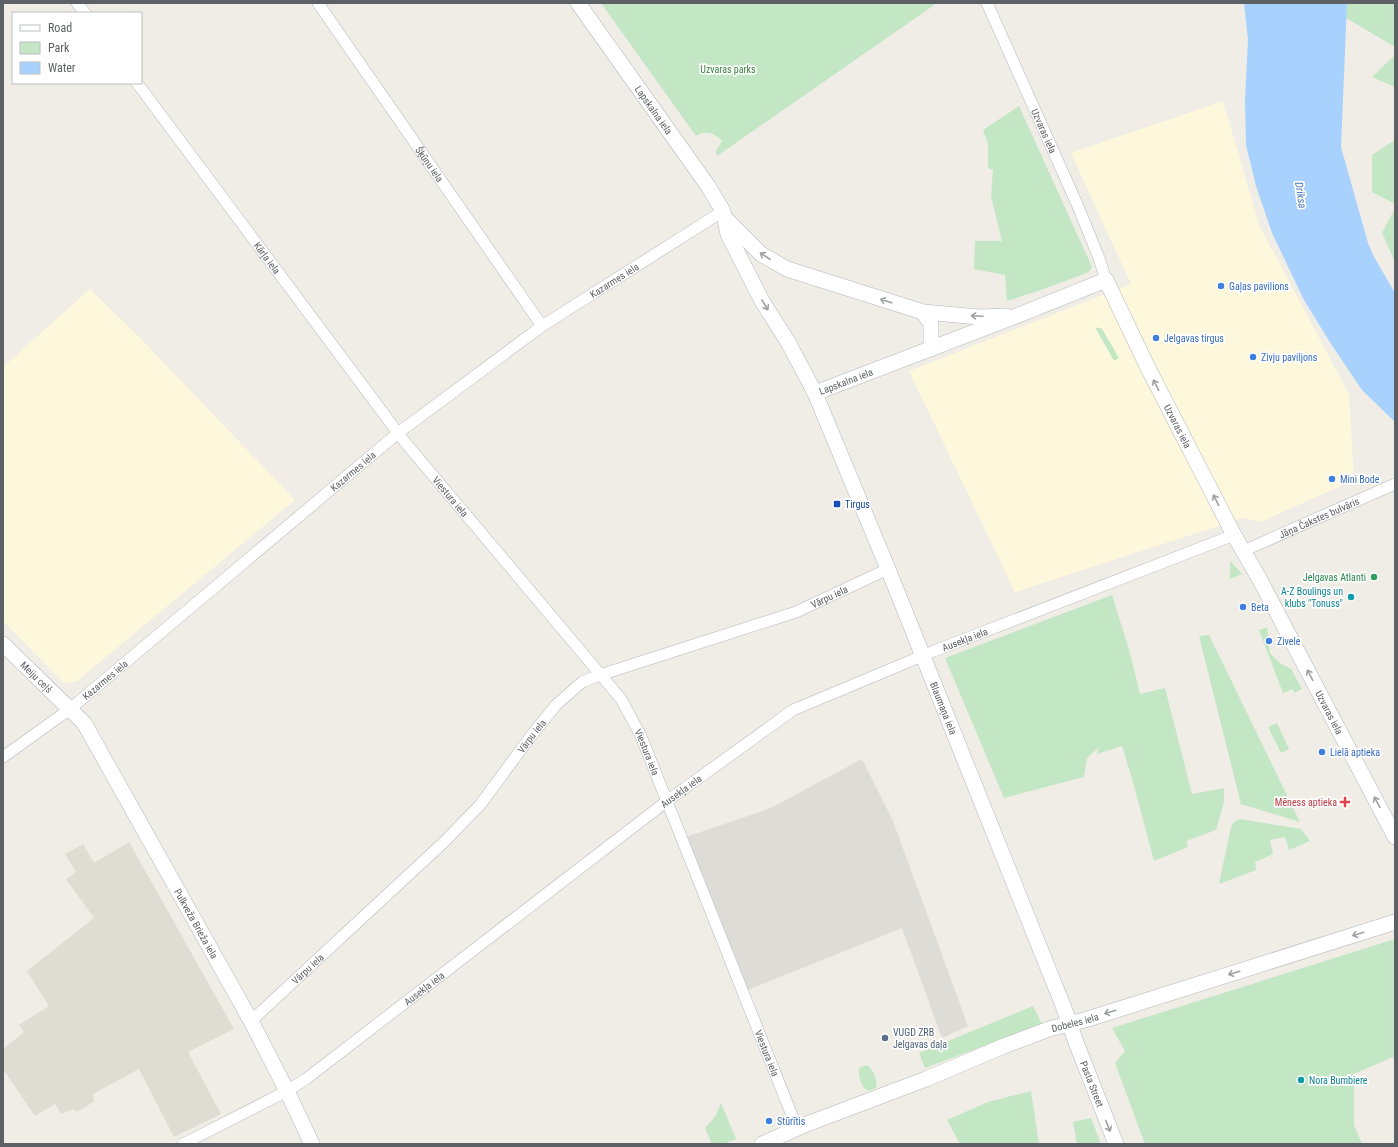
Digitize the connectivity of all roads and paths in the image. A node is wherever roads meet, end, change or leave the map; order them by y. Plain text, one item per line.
1 (77, 3) edge
2 (318, 3) edge
3 (578, 3) edge
4 (986, 3) edge
5 (84, 12) edge
6 (138, 84) edge
7 (724, 215) junction
8 (1106, 280) junction
9 (923, 312) junction
10 (1016, 316) junction
11 (542, 326) junction
12 (931, 349) junction
13 (815, 393) junction
14 (398, 433) junction
15 (1395, 484) edge
16 (1234, 535) junction
17 (1243, 550) junction
18 (888, 569) junction
19 (3, 644) edge
20 (923, 655) junction
21 (600, 675) junction
22 (70, 710) junction
23 (3, 757) edge
24 (667, 801) junction
25 (1395, 837) edge
26 (1395, 922) edge
27 (251, 1021) junction
28 (1070, 1024) junction
29 (287, 1091) junction
30 (797, 1128) junction
31 (183, 1144) edge
32 (312, 1144) edge
33 (762, 1144) edge
34 (1116, 1144) edge

1 - 5 street
2 - 11 street, Šķūņu iela
3 - 7 main road, Lapskalna iela
4 - 8 street, Uzvaras iela
6 - 14 street, Kārļa iela
9 -> 7 main road, Lapskalna iela
7 - 11 street, Kazarmes iela
7 -> 13 main road, Lapskalna iela
8 - 10 main road, Lapskalna iela
16 -> 8 main road, Uzvaras iela
10 -> 9 main road, Lapskalna iela
9 - 12 main road
10 - 12 main road, Lapskalna iela
11 - 14 street, Kazarmes iela
12 - 13 main road, Lapskalna iela
13 - 18 main road, Blaumaņa iela
14 - 21 street, Viestura iela
14 - 22 street, Kazarmes iela
15 - 17 street, Jāņa Čakstes bulvāris
16 - 17 main road, Uzvaras iela
16 - 20 street, Ausekļa iela
25 -> 17 main road, Uzvaras iela
18 - 20 main road, Blaumaņa iela
18 - 21 street, Vārpu iela
19 - 22 main road, Meiju ceļš
20 - 24 street, Ausekļa iela
20 - 28 main road, Blaumaņa iela
21 - 24 street, Viestura iela
21 - 27 street, Vārpu iela
22 - 23 street, Kazarmes iela
22 - 27 main road, Pulkveža Brieža iela
24 - 29 street, Ausekļa iela
24 - 30 street, Viestura iela
26 -> 28 main road, Dobeles iela
27 - 29 main road, Pulkveža Brieža iela
28 - 30 main road, Dobeles iela
28 -> 34 main road, Pasta Street
29 - 31 street, Ausekļa iela
29 - 32 main road, Pulkveža Brieža iela
30 - 33 main road, Dobeles iela

